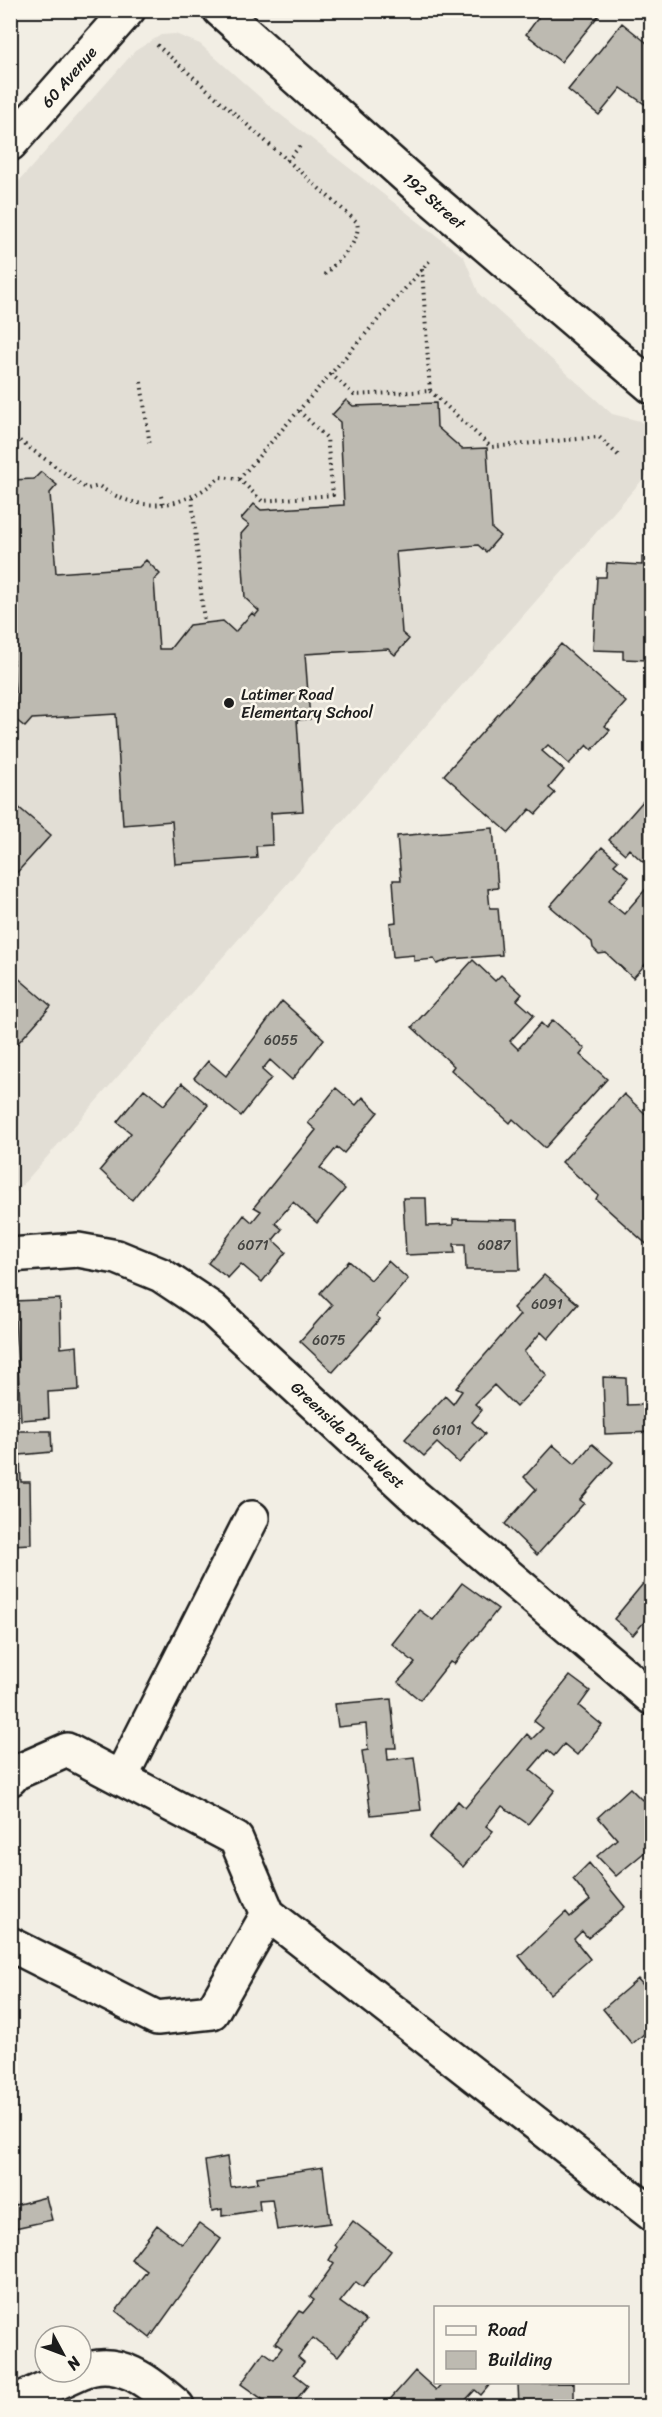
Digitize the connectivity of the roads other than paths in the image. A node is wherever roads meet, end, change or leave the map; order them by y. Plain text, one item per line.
1 (128, 10) edge
2 (220, 10) edge
3 (10, 144) edge
4 (651, 387) edge
5 (10, 1255) edge
6 (252, 1518) dead end
7 (651, 1698) edge
8 (121, 1777) junction
9 (10, 1779) edge
10 (268, 1914) junction
11 (10, 1944) edge
12 (651, 2214) edge
13 (93, 2367) edge
14 (54, 2384) edge
15 (10, 2404) edge
16 (177, 2406) edge

1 - 3 street, 60 Avenue
2 - 4 street, 192 Street
5 - 7 street, Greenside Drive West
6 - 8 street
8 - 9 street
8 - 10 street
10 - 11 street
10 - 12 street
13 - 16 street
14 - 15 street

